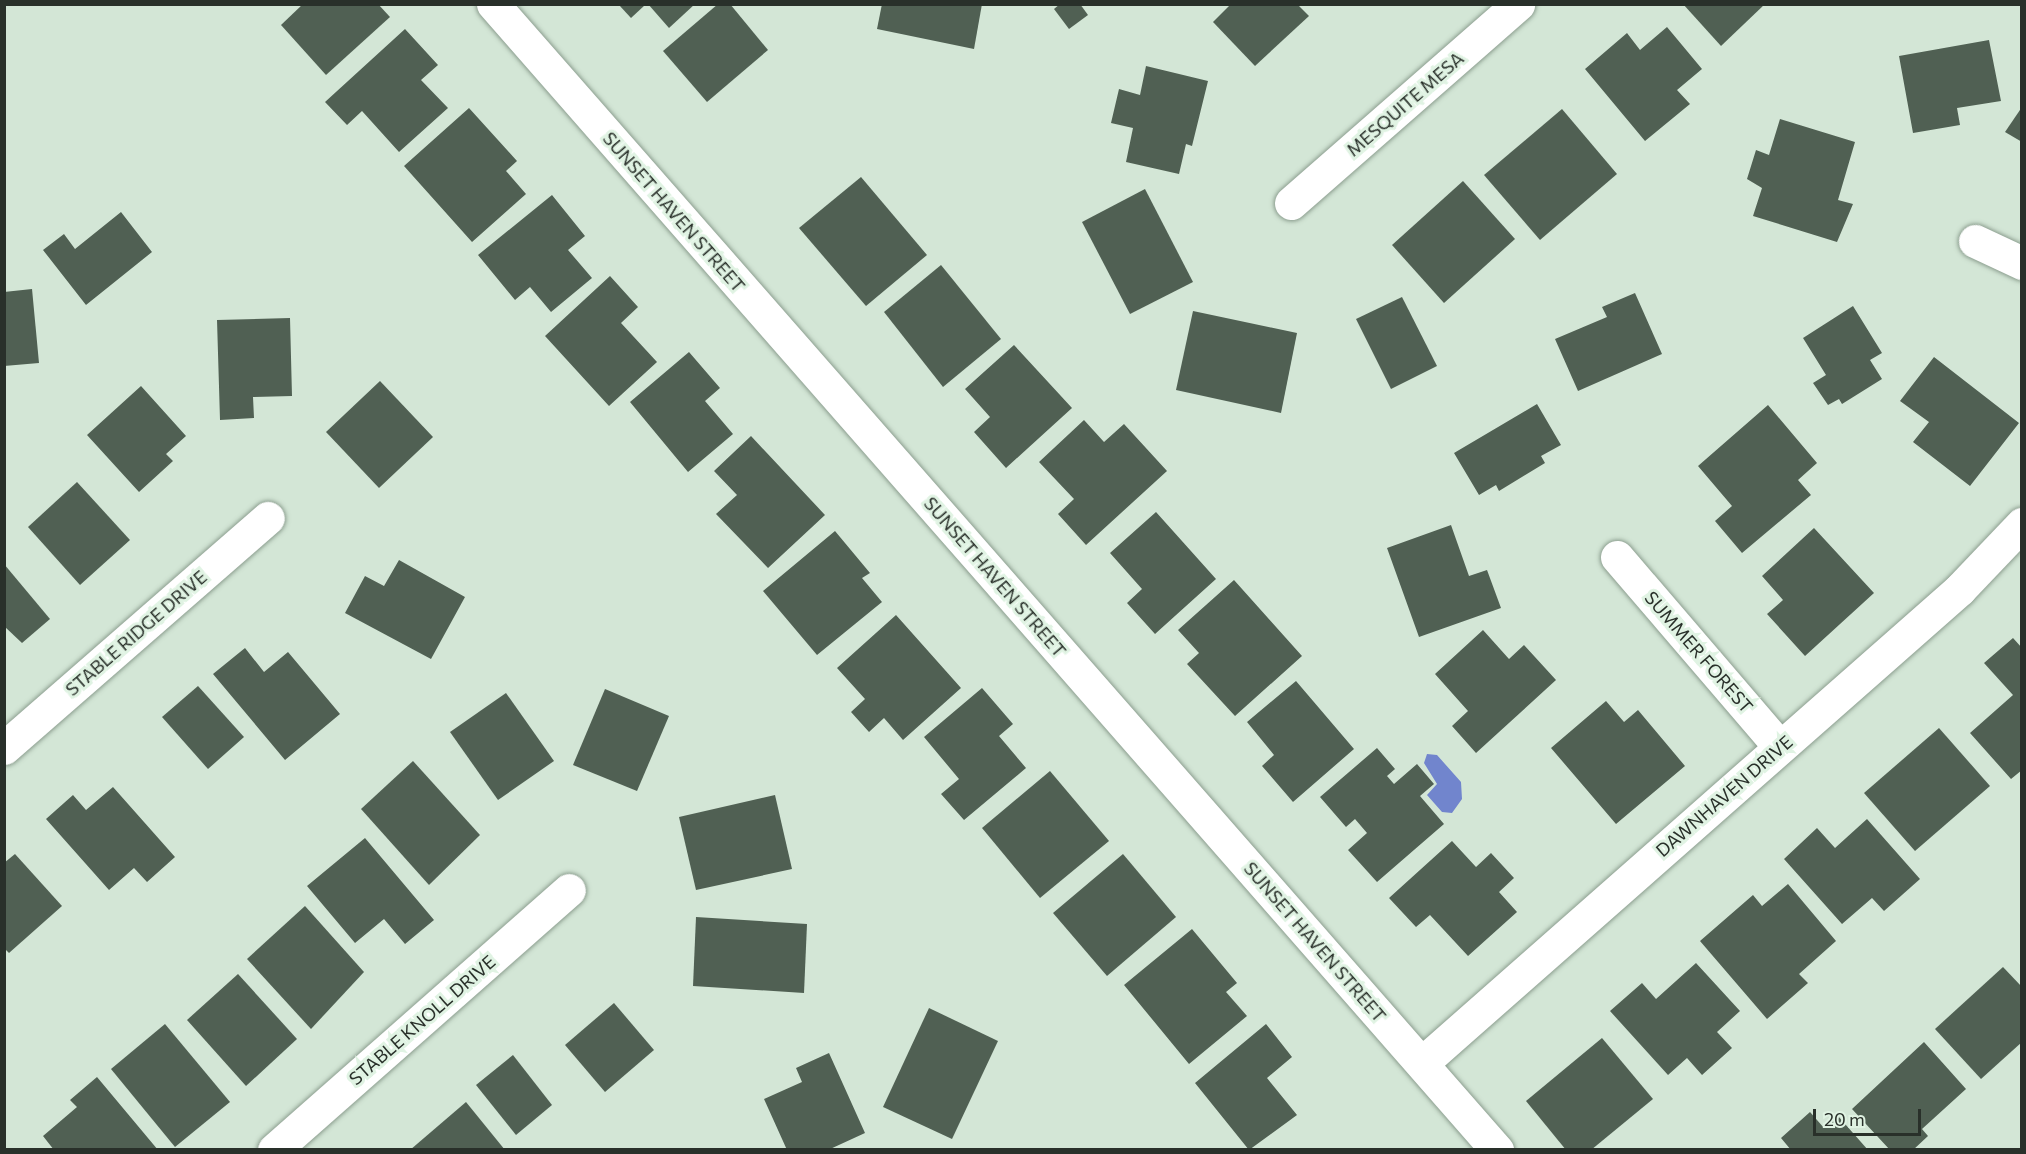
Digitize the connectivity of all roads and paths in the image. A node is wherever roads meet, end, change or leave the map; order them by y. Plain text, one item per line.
1 (493, 4) edge
2 (1518, 4) edge
3 (1291, 203) dead end
4 (1975, 241) dead end
5 (2022, 263) edge
6 (268, 518) dead end
7 (2022, 524) edge
8 (1617, 556) dead end
9 (1780, 747) junction
10 (4, 748) edge
11 (569, 890) dead end
12 (1422, 1063) junction
13 (274, 1149) edge
14 (1497, 1149) edge

1 - 12 street, SUNSET HAVEN STREET
2 - 3 street, MESQUITE MESA
4 - 5 street
6 - 10 street, STABLE RIDGE DRIVE
7 - 9 street, DAWNHAVEN DRIVE
8 - 9 street, SUMMER FOREST
9 - 12 street, DAWNHAVEN DRIVE
11 - 13 street, STABLE KNOLL DRIVE
12 - 14 street, SUNSET HAVEN STREET

